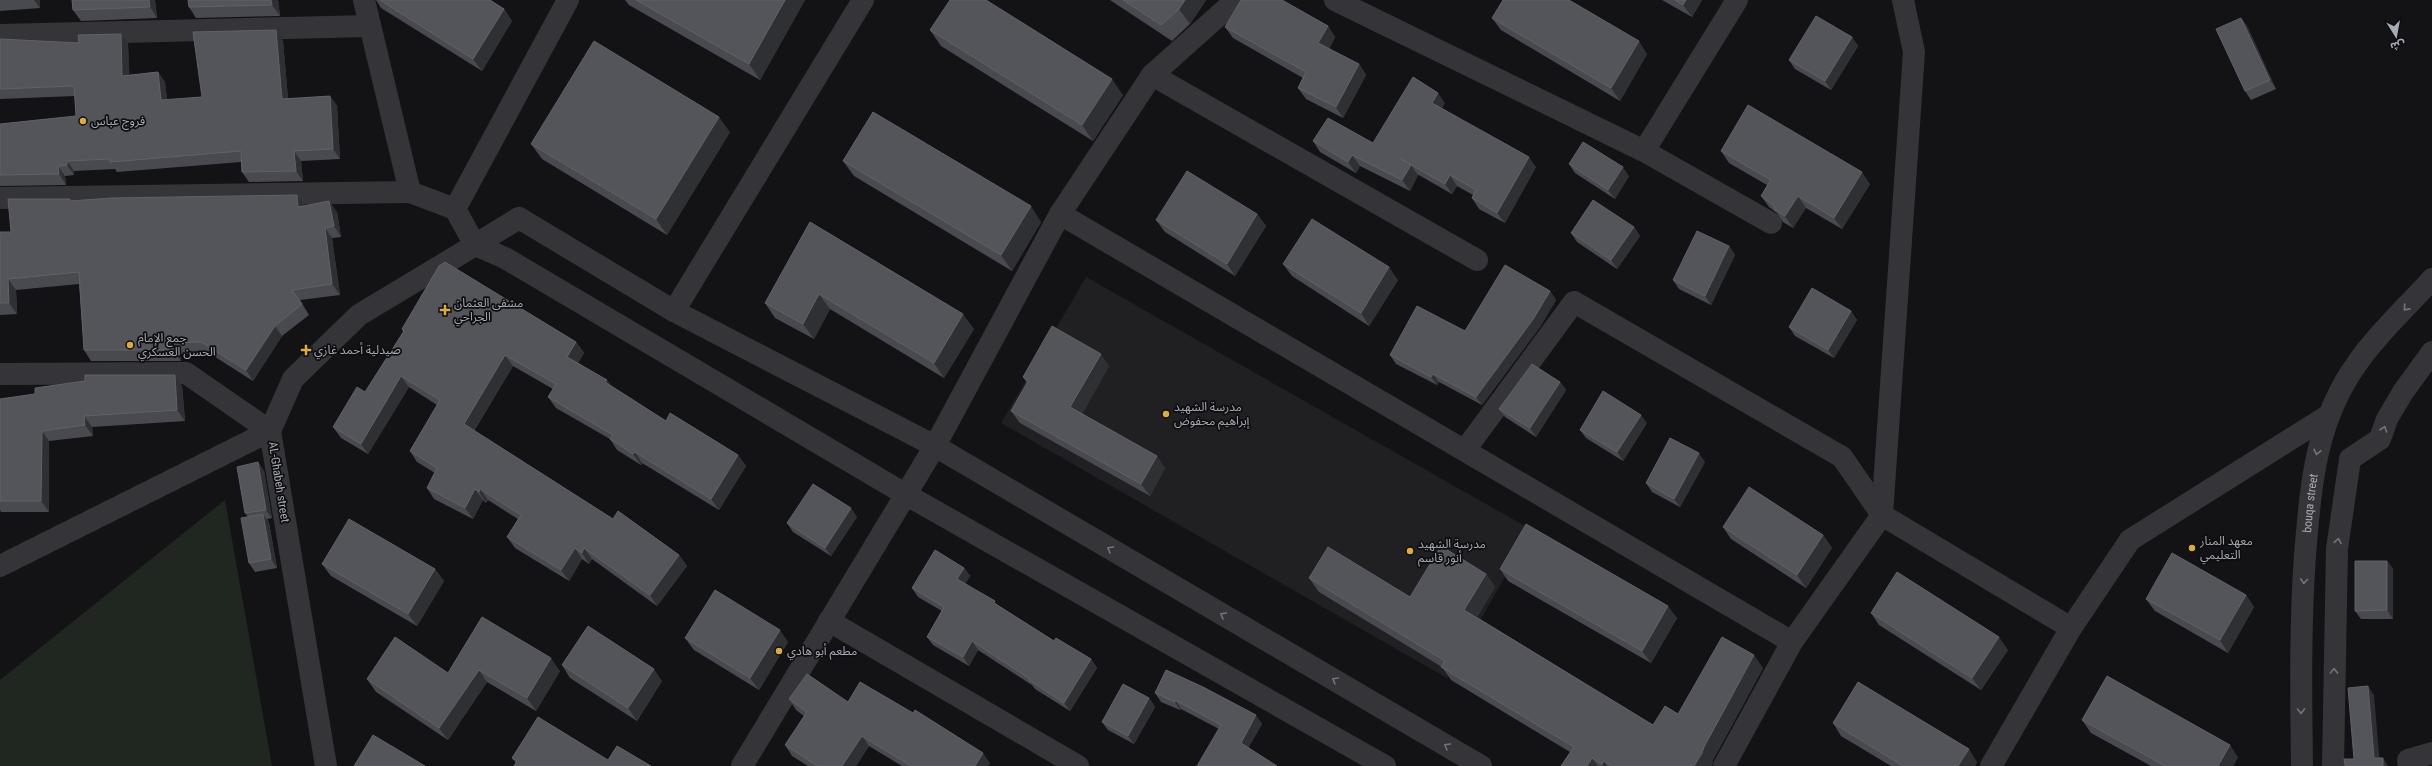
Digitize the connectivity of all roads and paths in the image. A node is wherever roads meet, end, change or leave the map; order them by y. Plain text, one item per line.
1 (364, 0) edge
2 (568, 0) edge
3 (863, 0) edge
4 (1236, 0) edge
5 (1335, 0) edge
6 (1738, 0) edge
7 (1903, 0) edge
8 (370, 26) junction
9 (0, 35) edge
10 (1152, 75) junction
11 (1644, 151) junction
12 (410, 192) junction
13 (0, 198) edge
14 (455, 209) junction
15 (1060, 214) junction
16 (1771, 223) dead end
17 (475, 245) junction
18 (1477, 260) dead end
19 (2432, 279) edge
20 (674, 311) junction
21 (2432, 352) edge
22 (0, 374) edge
23 (2329, 415) junction
24 (270, 431) junction
25 (935, 446) junction
26 (1465, 450) junction
27 (905, 494) junction
28 (1882, 515) junction
29 (0, 566) edge
30 (829, 622) junction
31 (2071, 628) junction
32 (1792, 642) junction
33 (2432, 753) edge
34 (326, 766) edge
35 (742, 766) edge
36 (1078, 766) edge
37 (1385, 766) edge
38 (1480, 766) edge
39 (1724, 766) edge
40 (1991, 766) edge
41 (2302, 766) edge
42 (2333, 766) edge
43 (2409, 766) edge

1 - 8 street
2 - 14 street
3 - 20 street
4 - 10 street
5 - 11 street
6 - 11 street
7 - 28 street
8 - 9 street
8 - 12 street
10 - 15 street
10 - 18 street
11 - 16 street
12 - 13 street
12 - 14 street
14 - 17 street
15 - 25 street
15 - 26 street
17 - 20 street, AL-Ghabeh street
17 - 24 street, AL-Ghabeh street
17 - 27 street
19 -> 23 street, bouqa street
20 - 25 street
42 -> 21 street
22 - 24 street
23 - 31 street
23 -> 41 street, bouqa street
24 - 29 street
24 - 34 street, AL-Ghabeh street
25 - 27 street
38 -> 25 street
26 - 28 street
26 - 32 street
27 - 30 street
27 - 37 street
28 - 31 street
28 - 32 street
30 - 35 street
30 - 36 street
31 - 40 street
32 - 39 street
33 - 43 street

